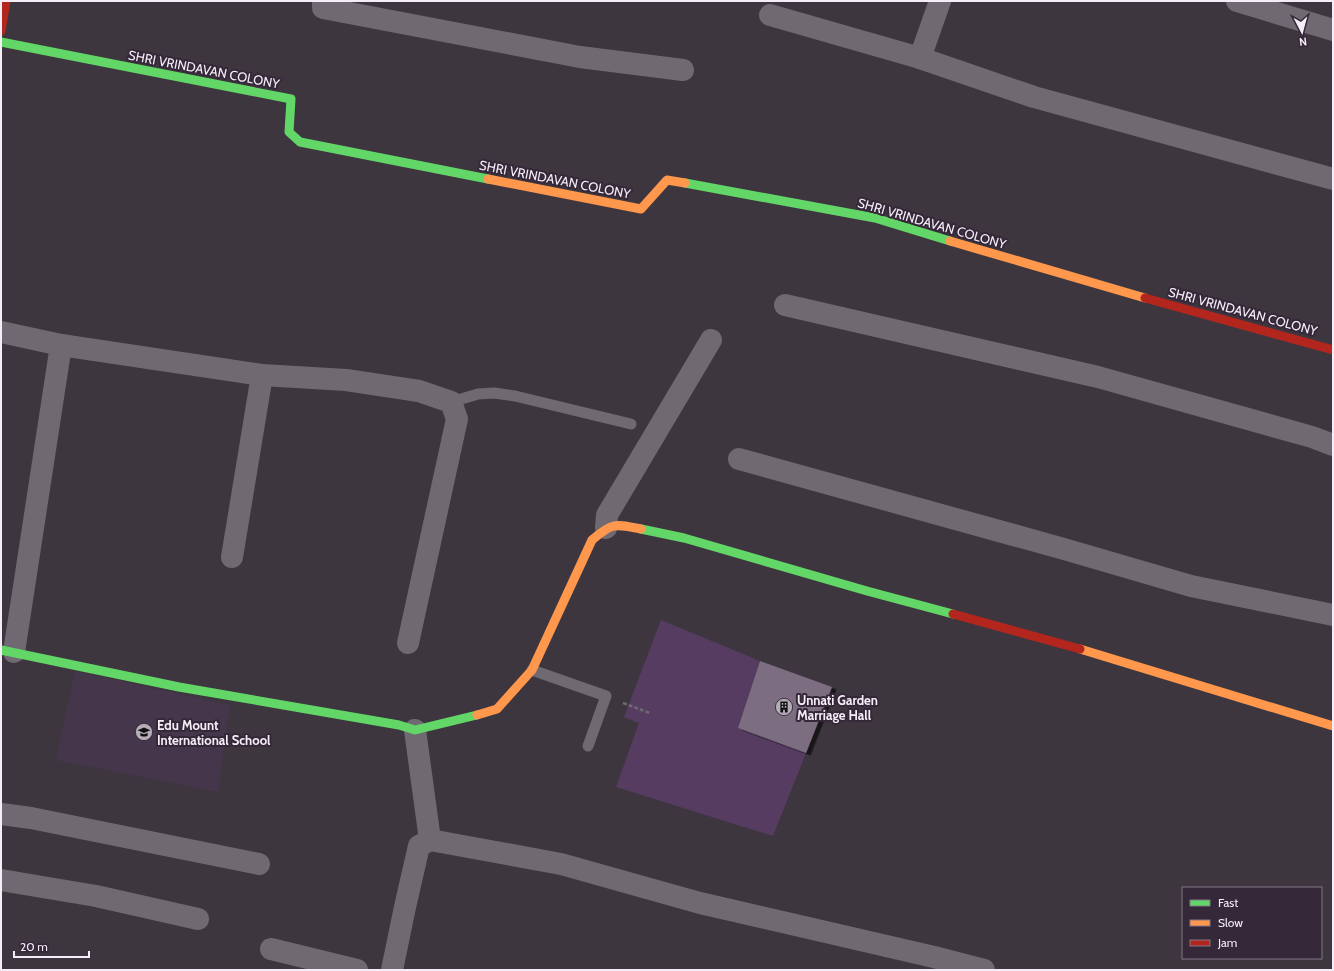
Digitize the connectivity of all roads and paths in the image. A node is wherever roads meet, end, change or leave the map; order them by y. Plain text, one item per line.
1 (6, 1) edge
2 (323, 1) edge
3 (940, 1) edge
4 (1237, 1) edge
5 (770, 15) dead end
6 (1333, 30) edge
7 (1, 31) edge
8 (1, 42) edge
9 (920, 58) junction
10 (683, 70) dead end
11 (1333, 179) edge
12 (785, 305) dead end
13 (1, 332) edge
14 (711, 340) dead end
15 (61, 345) junction
16 (1333, 350) edge
17 (262, 375) junction
18 (451, 402) junction
19 (631, 424) dead end
20 (1333, 445) edge
21 (739, 460) dead end
22 (606, 528) junction
23 (232, 557) dead end
24 (1333, 615) edge
25 (408, 643) dead end
26 (7, 651) edge
27 (532, 670) junction
28 (606, 696) junction
29 (650, 713) dead end
30 (1333, 726) edge
31 (415, 730) junction
32 (588, 746) dead end
33 (1, 814) edge
34 (430, 840) junction
35 (259, 864) dead end
36 (1, 880) edge
37 (198, 919) dead end
38 (271, 949) dead end
39 (358, 970) edge
40 (392, 970) edge
41 (984, 970) edge

1 - 7 main road
2 - 10 street
3 - 9 street
4 - 6 street
5 - 9 street
8 - 16 main road, SHRI VRINDAVAN COLONY
9 - 11 street
12 - 20 street
13 - 15 street
14 - 22 street
15 - 17 street
15 - 26 street
17 - 18 street
17 - 23 street
18 - 19 lane
18 - 25 street
21 - 24 street
22 - 27 main road
22 - 30 main road
26 - 31 main road
27 - 28 lane
27 - 31 main road
28 - 29 path
28 - 32 lane
31 - 34 street
33 - 35 street
34 - 40 street
34 - 41 street
36 - 37 street
38 - 39 street

